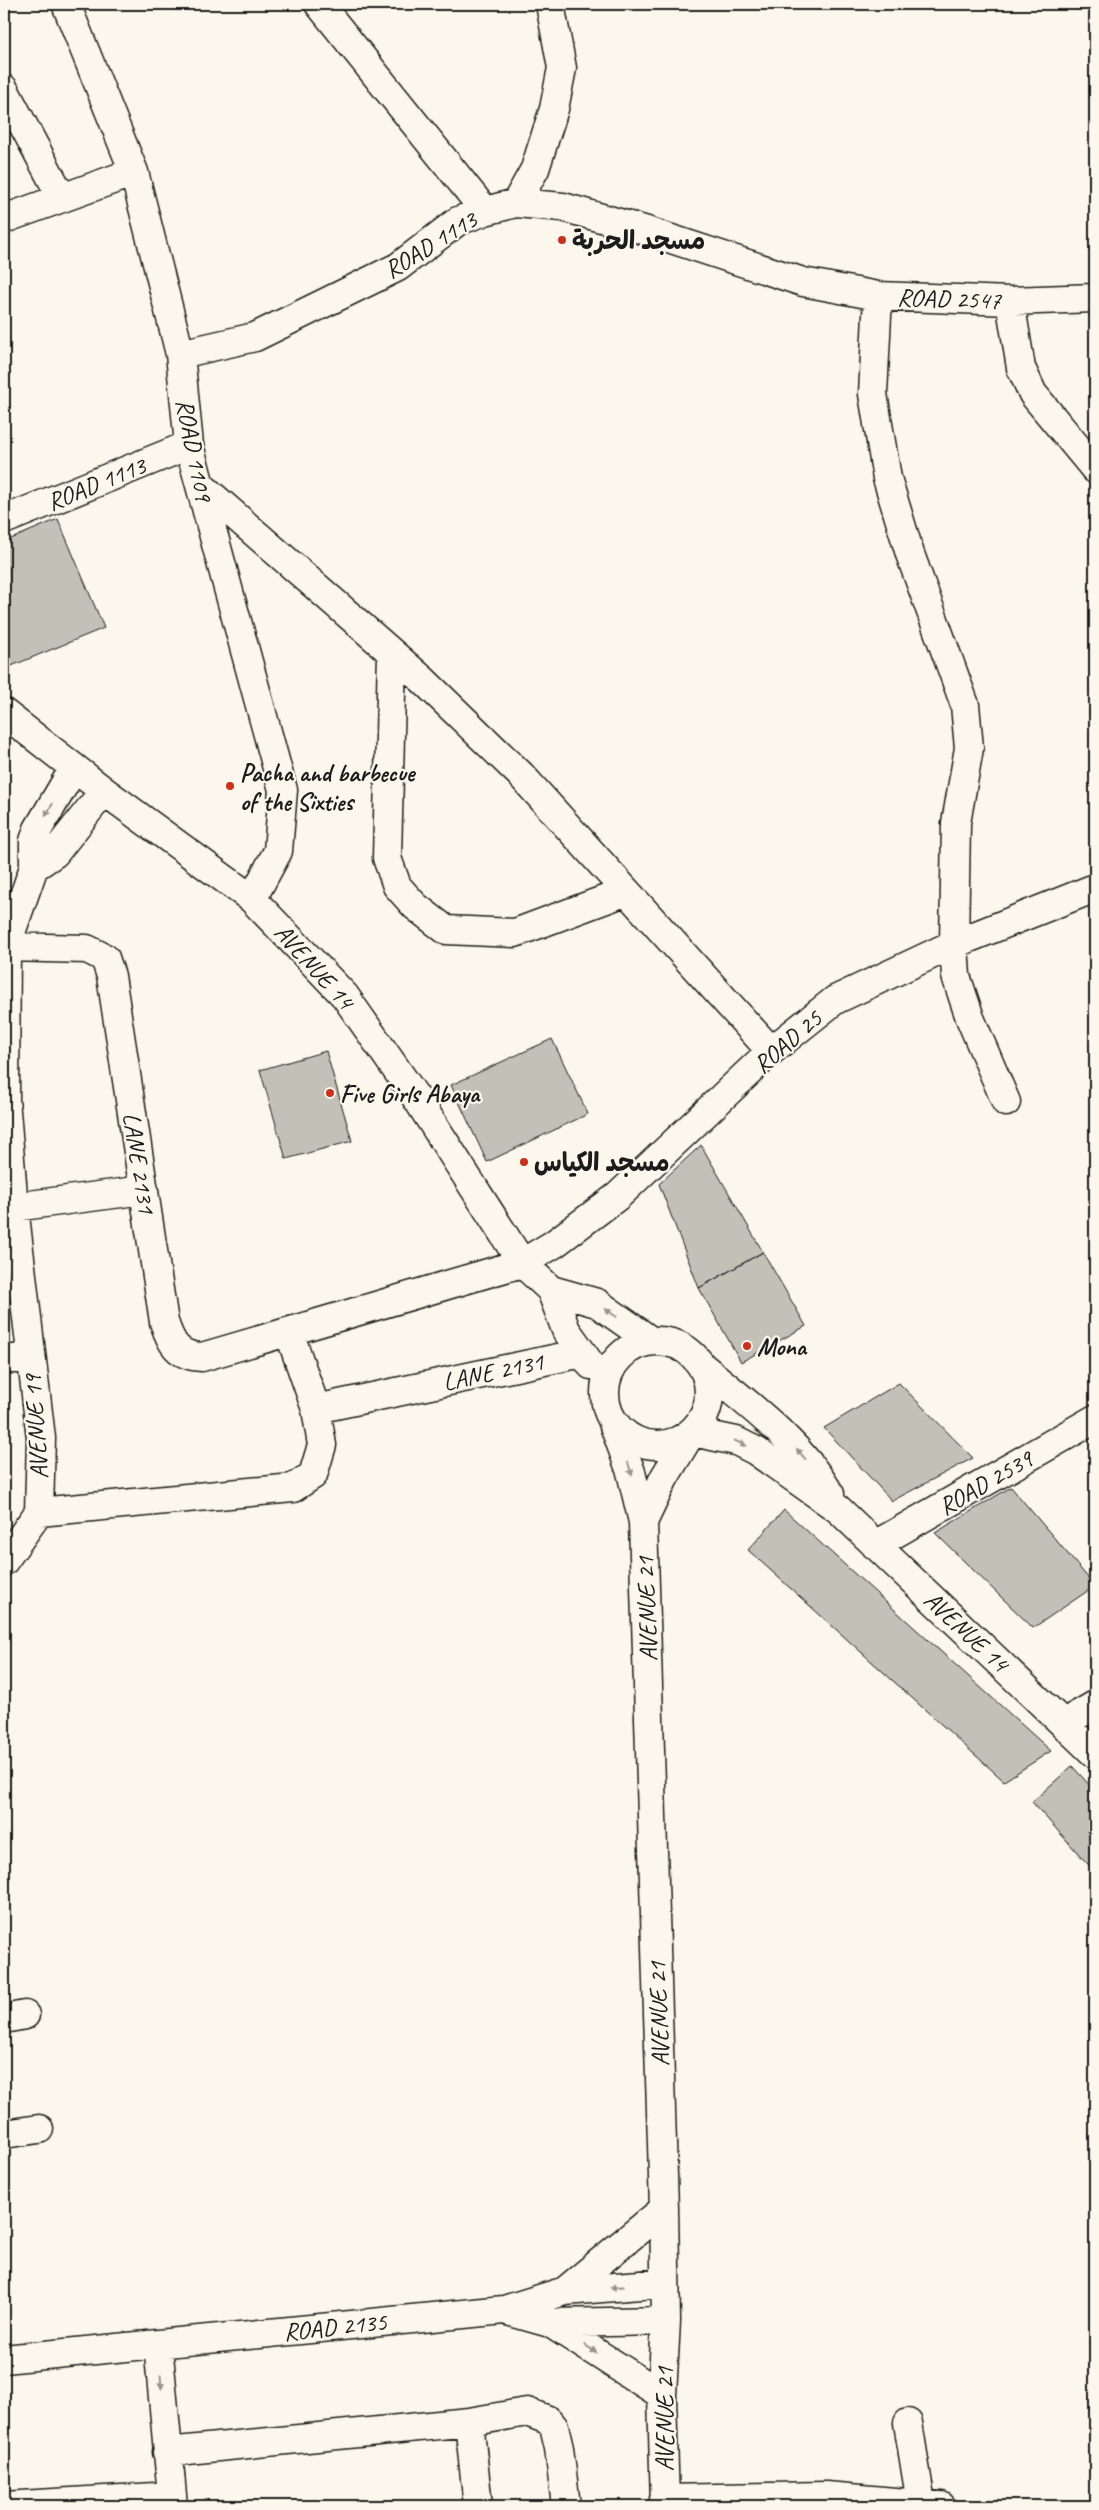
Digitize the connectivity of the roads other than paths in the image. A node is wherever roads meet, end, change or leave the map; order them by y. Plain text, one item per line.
1 (66, 4) edge
2 (319, 4) edge
3 (550, 4) edge
4 (4, 89) edge
5 (134, 172) junction
6 (62, 198) junction
7 (516, 203) junction
8 (485, 211) junction
9 (4, 219) edge
10 (803, 282) joint
11 (878, 296) junction
12 (1095, 298) edge
13 (1010, 301) junction
14 (180, 354) junction
15 (188, 445) junction
16 (1095, 469) edge
17 (200, 485) junction
18 (4, 520) edge
19 (392, 653) junction
20 (4, 713) edge
21 (74, 768) junction
22 (104, 791) junction
23 (34, 867) junction
24 (1095, 888) edge
25 (625, 892) junction
26 (252, 899) junction
27 (954, 944) junction
28 (6, 946) junction
29 (771, 1051) junction
30 (4, 1099) edge
31 (1006, 1102) dead end
32 (144, 1190) junction
33 (14, 1207) junction
34 (522, 1263) junction
35 (550, 1290) junction
36 (290, 1332) junction
37 (651, 1341) junction
38 (582, 1353) junction
39 (4, 1359) edge
40 (30, 1359) junction
41 (703, 1367) junction
42 (605, 1384) junction
43 (316, 1409) junction
44 (1095, 1419) edge
45 (613, 1423) junction
46 (691, 1434) junction
47 (838, 1509) junction
48 (39, 1512) junction
49 (644, 1522) junction
50 (875, 1545) junction
51 (4, 1562) edge
52 (1095, 1705) edge
53 (1064, 1723) junction
54 (1095, 1754) edge
55 (39, 2129) dead end
56 (4, 2134) edge
57 (664, 2209) junction
58 (665, 2283) junction
59 (564, 2291) junction
60 (504, 2310) junction
61 (666, 2321) junction
62 (550, 2323) junction
63 (158, 2344) junction
64 (4, 2359) edge
65 (662, 2395) junction
66 (469, 2422) junction
67 (908, 2423) dead end
68 (167, 2452) junction
69 (173, 2501) edge
70 (665, 2502) edge
71 (931, 2505) edge
72 (4, 2506) edge
73 (478, 2506) edge
74 (566, 2506) edge

1 - 5 street, ROAD 1109
2 - 8 street
3 - 7 street
4 - 6 street
5 - 6 street
5 - 14 street, ROAD 1109
6 - 9 street
7 - 8 street, ROAD 1113
7 - 10 street, ROAD 1113
8 - 14 street, ROAD 1113
10 - 11 street, ROAD 2547
11 - 13 street, ROAD 2547
11 - 27 street
12 - 13 street, ROAD 2547
13 - 16 street
14 - 15 street, ROAD 1109
15 - 17 street, ROAD 1109
15 - 18 street, ROAD 1113
17 - 19 street
17 - 26 street, ROAD 1109
19 - 25 street
19 - 25 street
20 - 21 street, AVENUE 14
21 - 22 street, AVENUE 14
21 -> 23 street, AVENUE 19
22 - 23 street
22 - 26 street, AVENUE 14
23 - 28 street, AVENUE 19
24 - 27 street, ROAD 25
25 - 29 street
26 - 34 street, AVENUE 14
27 - 29 street, ROAD 25
27 - 31 street
28 - 30 street, AVENUE 19
28 - 32 street, LANE 2131
29 - 34 street, ROAD 25
30 - 33 street, AVENUE 19
32 - 33 street
32 - 36 street, LANE 2131
33 - 40 street, AVENUE 19
34 - 35 street, AVENUE 14
34 - 36 street, LANE 2131
37 -> 35 street, AVENUE 14
35 - 38 street, AVENUE 14
36 - 43 street
37 - 41 street
37 - 42 street
38 - 42 street, AVENUE 14
38 - 43 street, LANE 2131
39 - 40 street
40 - 48 street, AVENUE 19
41 - 46 street
47 -> 41 street, AVENUE 14
42 - 45 street
43 - 48 street
44 - 50 street, ROAD 2539
45 - 46 street
45 -> 49 street, AVENUE 21
46 -> 47 street, AVENUE 14
46 - 49 street, AVENUE 21
47 - 50 street, AVENUE 14
48 - 51 street, AVENUE 19
49 - 57 street, AVENUE 21
50 - 53 street, AVENUE 14
52 - 53 street
53 - 54 street, AVENUE 14
55 - 56 street
57 - 58 street, AVENUE 21
57 - 59 street
58 -> 59 street
58 - 61 street, AVENUE 21
59 - 60 street
60 - 62 street, ROAD 2135
60 - 63 street, ROAD 2135
61 - 62 street, ROAD 2135
61 - 65 street, AVENUE 21
62 -> 65 street
63 - 64 street, ROAD 2135
63 -> 68 street
65 - 70 street, AVENUE 21
66 - 68 street
66 - 73 street
66 - 74 street
67 - 71 street
68 - 69 street
69 - 72 street
70 - 71 street

